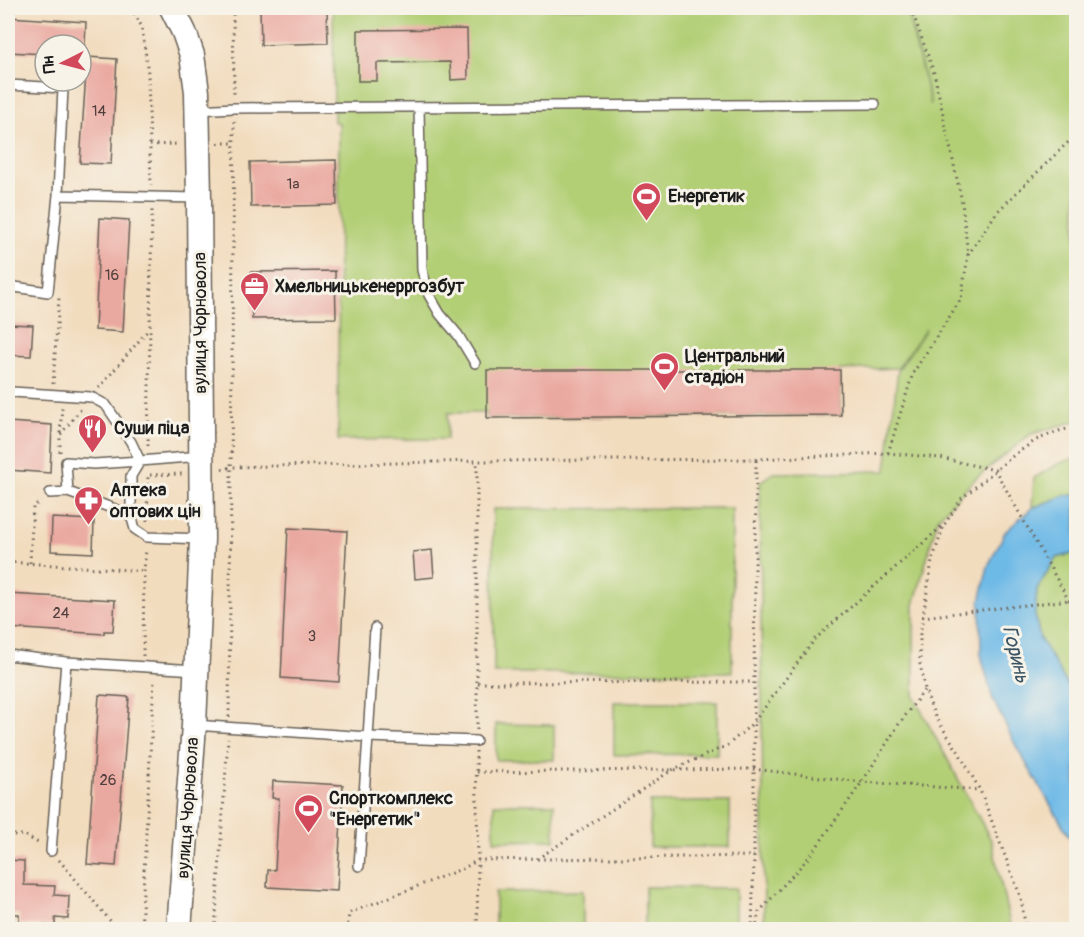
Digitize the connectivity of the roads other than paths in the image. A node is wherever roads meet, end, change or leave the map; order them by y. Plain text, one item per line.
1 (172, 8) edge
2 (8, 85) edge
3 (875, 104) dead end
4 (419, 107) junction
5 (197, 110) junction
6 (58, 195) junction
7 (199, 198) junction
8 (8, 286) edge
9 (475, 363) dead end
10 (8, 395) edge
11 (201, 456) junction
12 (140, 461) junction
13 (68, 492) junction
14 (50, 493) road end
15 (131, 515) junction
16 (202, 539) junction
17 (375, 628) dead end
18 (8, 655) edge
19 (66, 662) junction
20 (198, 670) junction
21 (195, 726) junction
22 (368, 736) junction
23 (476, 741) road end
24 (51, 851) road end
25 (359, 866) dead end
26 (179, 930) edge

1 - 5 street, вулиця Чорновола
2 - 6 lane
3 - 4 lane
4 - 5 lane
4 - 9 lane
5 - 7 street, вулиця Чорновола
6 - 7 lane
6 - 8 lane
7 - 11 street, вулиця Чорновола
10 - 12 lane
11 - 12 lane
11 - 16 street, вулиця Чорновола
12 - 13 lane
12 - 15 lane
13 - 14 lane
13 - 15 lane
15 - 16 lane
16 - 20 street, вулиця Чорновола
17 - 22 lane
18 - 19 lane
19 - 20 lane
19 - 24 lane
20 - 21 street, вулиця Чорновола
21 - 22 lane
21 - 26 street, вулиця Чорновола
22 - 23 lane
22 - 25 lane

